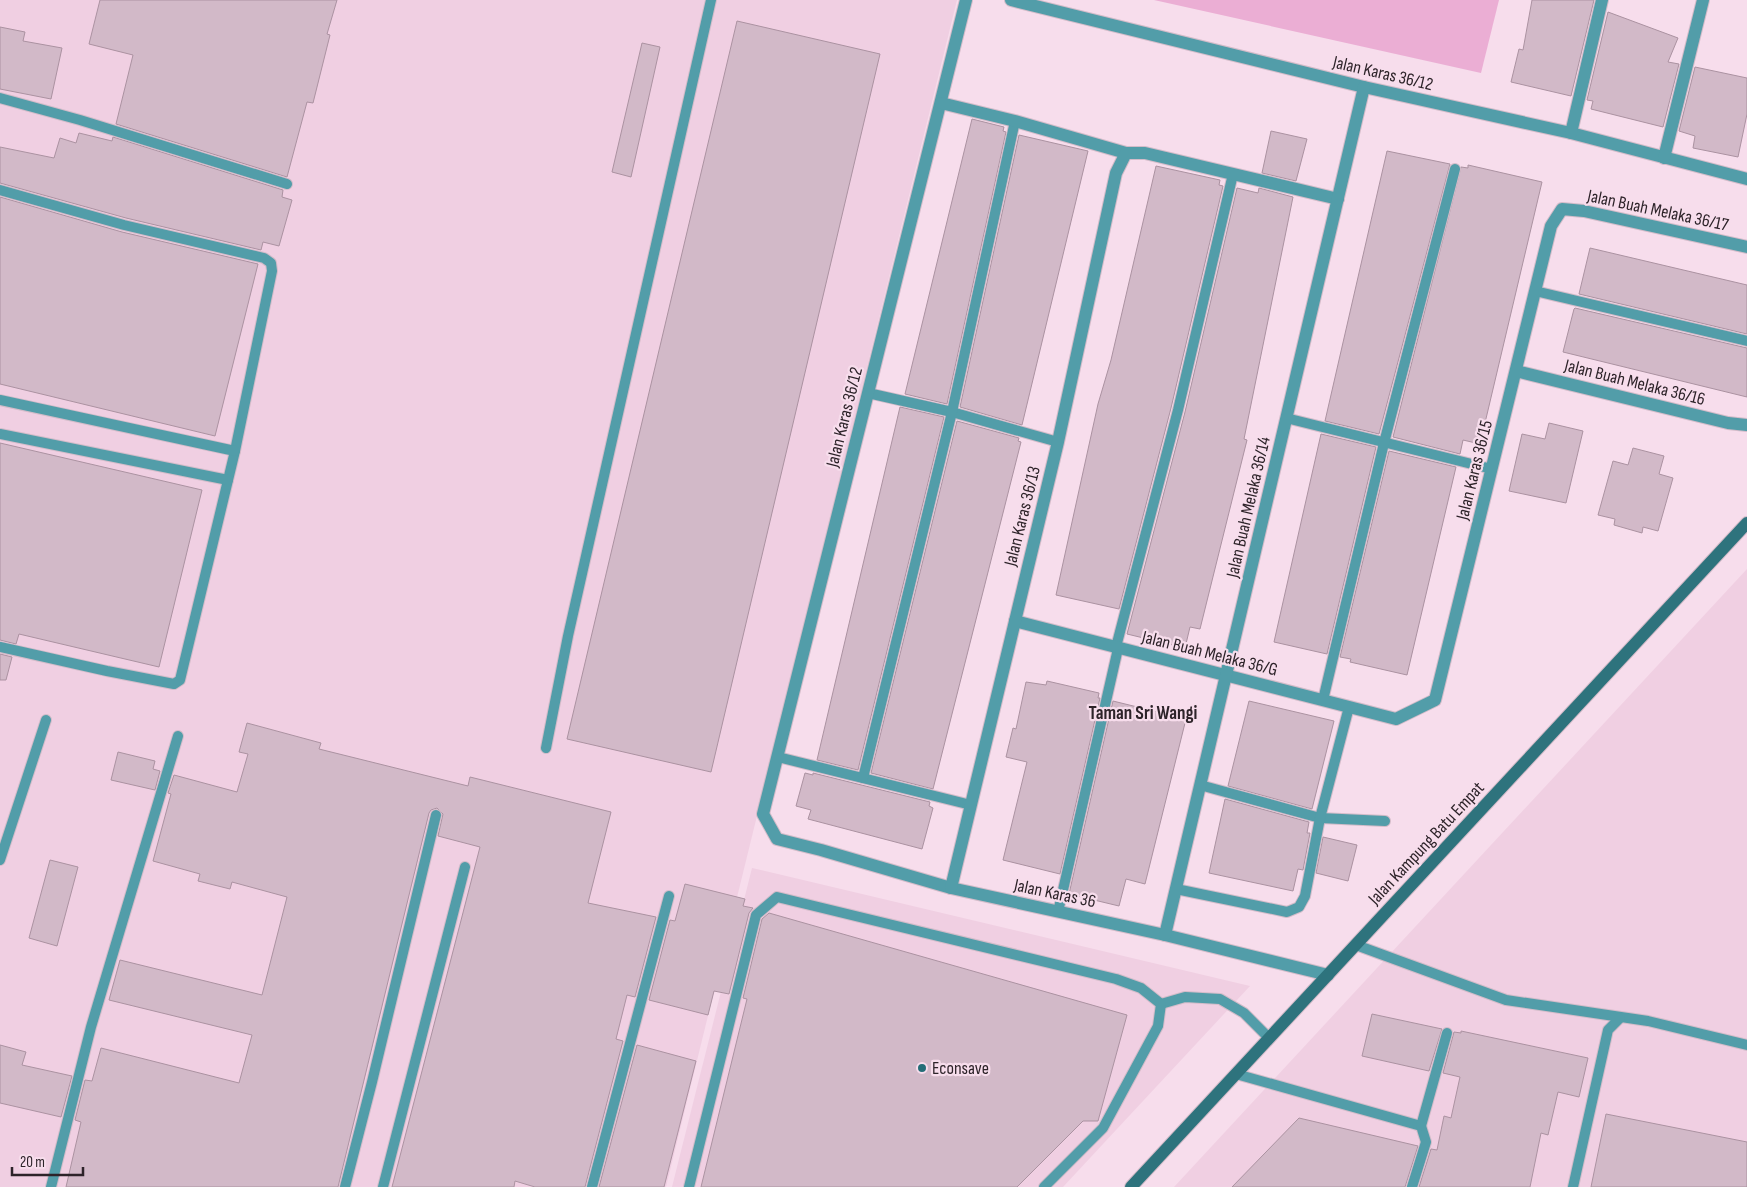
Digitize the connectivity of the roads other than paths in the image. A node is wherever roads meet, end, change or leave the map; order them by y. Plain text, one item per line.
1 (711, 0) edge
2 (966, 0) edge
3 (1011, 0) edge
4 (1602, 0) edge
5 (1703, 0) edge
6 (1364, 87) junction
7 (0, 98) edge
8 (941, 103) junction
9 (1015, 121) junction
10 (1571, 134) junction
11 (1126, 153) junction
12 (1664, 158) junction
13 (1454, 169) dead end
14 (1232, 174) junction
15 (1747, 179) edge
16 (287, 184) dead end
17 (0, 190) edge
18 (1338, 199) junction
19 (1562, 209) joint
20 (1747, 246) edge
21 (1536, 290) junction
22 (1747, 341) edge
23 (1516, 371) junction
24 (868, 392) junction
25 (0, 400) edge
26 (952, 412) junction
27 (1286, 418) junction
28 (1747, 425) edge
29 (0, 434) edge
30 (1058, 442) junction
31 (1384, 443) junction
32 (235, 451) junction
33 (1492, 469) junction
34 (228, 480) junction
35 (1747, 523) edge
36 (1015, 621) junction
37 (0, 647) edge
38 (1116, 647) junction
39 (1226, 675) junction
40 (1322, 700) junction
41 (1349, 707) junction
42 (1396, 719) joint
43 (46, 720) dead end
44 (178, 736) dead end
45 (546, 748) dead end
46 (778, 757) junction
47 (862, 778) junction
48 (1200, 786) junction
49 (971, 805) junction
50 (436, 815) dead end
51 (1320, 818) junction
52 (1385, 820) dead end
53 (776, 839) joint
54 (0, 860) edge
55 (465, 867) dead end
56 (951, 888) junction
57 (1176, 888) junction
58 (669, 896) dead end
59 (1058, 912) junction
60 (1165, 935) junction
61 (1356, 944) junction
62 (1328, 975) junction
63 (1161, 1004) junction
64 (1620, 1018) junction
65 (1447, 1033) dead end
66 (1269, 1038) junction
67 (1747, 1045) edge
68 (1236, 1074) junction
69 (1421, 1126) junction
70 (51, 1187) edge
71 (345, 1187) edge
72 (383, 1187) edge
73 (592, 1187) edge
74 (689, 1187) edge
75 (1044, 1187) edge
76 (1131, 1187) edge
77 (1412, 1187) edge
78 (1573, 1187) edge

1 - 45 lane
2 - 8 street, Jalan Karas 36/12
3 - 6 street, Jalan Karas 36/12
4 - 10 street
5 - 12 street
6 - 10 street, Jalan Karas 36/12
6 - 18 street, Jalan Buah Melaka 36/14
7 - 16 lane
8 - 9 street
8 - 24 street, Jalan Karas 36/12
9 - 11 street
9 - 26 lane
10 - 12 street, Jalan Karas 36/12
11 - 14 street
11 - 30 street, Jalan Karas 36/13
12 - 15 street, Jalan Karas 36/12
13 - 31 lane
14 - 18 street
14 - 38 lane
17 - 32 lane
18 - 27 street, Jalan Buah Melaka 36/14
19 - 20 street, Jalan Buah Melaka 36/17
19 - 21 street, Jalan Karas 36/15
21 - 22 lane
21 - 23 street, Jalan Karas 36/15
23 - 28 street, Jalan Buah Melaka 36/16
23 - 33 street, Jalan Karas 36/15
24 - 26 lane
24 - 46 street, Jalan Karas 36/12
25 - 32 lane
26 - 30 lane
26 - 47 lane
27 - 31 lane
27 - 39 street, Jalan Buah Melaka 36/14
29 - 34 lane
30 - 36 street, Jalan Karas 36/13
31 - 33 lane
31 - 40 lane
32 - 34 lane
33 - 42 street, Jalan Karas 36/15
34 - 37 lane
35 - 61 main road, Jalan Kampung Batu Empat
36 - 38 street, Jalan Buah Melaka 36/G
36 - 49 street, Jalan Karas 36/13
38 - 39 street, Jalan Buah Melaka 36/G
38 - 59 lane
39 - 40 street, Jalan Buah Melaka 36/G
39 - 48 street, Jalan Buah Melaka 36/14
40 - 41 street, Jalan Buah Melaka 36/G
41 - 42 street, Jalan Buah Melaka 36/G
41 - 51 lane
43 - 54 lane
44 - 70 lane
46 - 47 lane
46 - 53 street, Jalan Karas 36/12
47 - 49 lane
48 - 51 lane
48 - 57 street, Jalan Buah Melaka 36/14
49 - 56 street, Jalan Karas 36/13
50 - 71 lane
51 - 52 lane
51 - 57 lane
53 - 56 street, Jalan Karas 36
55 - 72 lane
56 - 59 street, Jalan Karas 36
57 - 60 street, Jalan Buah Melaka 36/14
58 - 73 lane
59 - 60 street, Jalan Karas 36
60 - 62 street, Jalan Karas 36
61 - 62 main road, Jalan Kampung Batu Empat
61 - 64 lane
62 - 66 main road, Jalan Kampung Batu Empat
63 - 66 lane
63 - 74 lane
63 - 75 lane
64 - 67 lane
64 - 78 lane
65 - 69 lane
66 - 68 main road, Jalan Kampung Batu Empat
68 - 69 lane
68 - 76 main road, Jalan Kampung Batu Empat
69 - 77 lane

